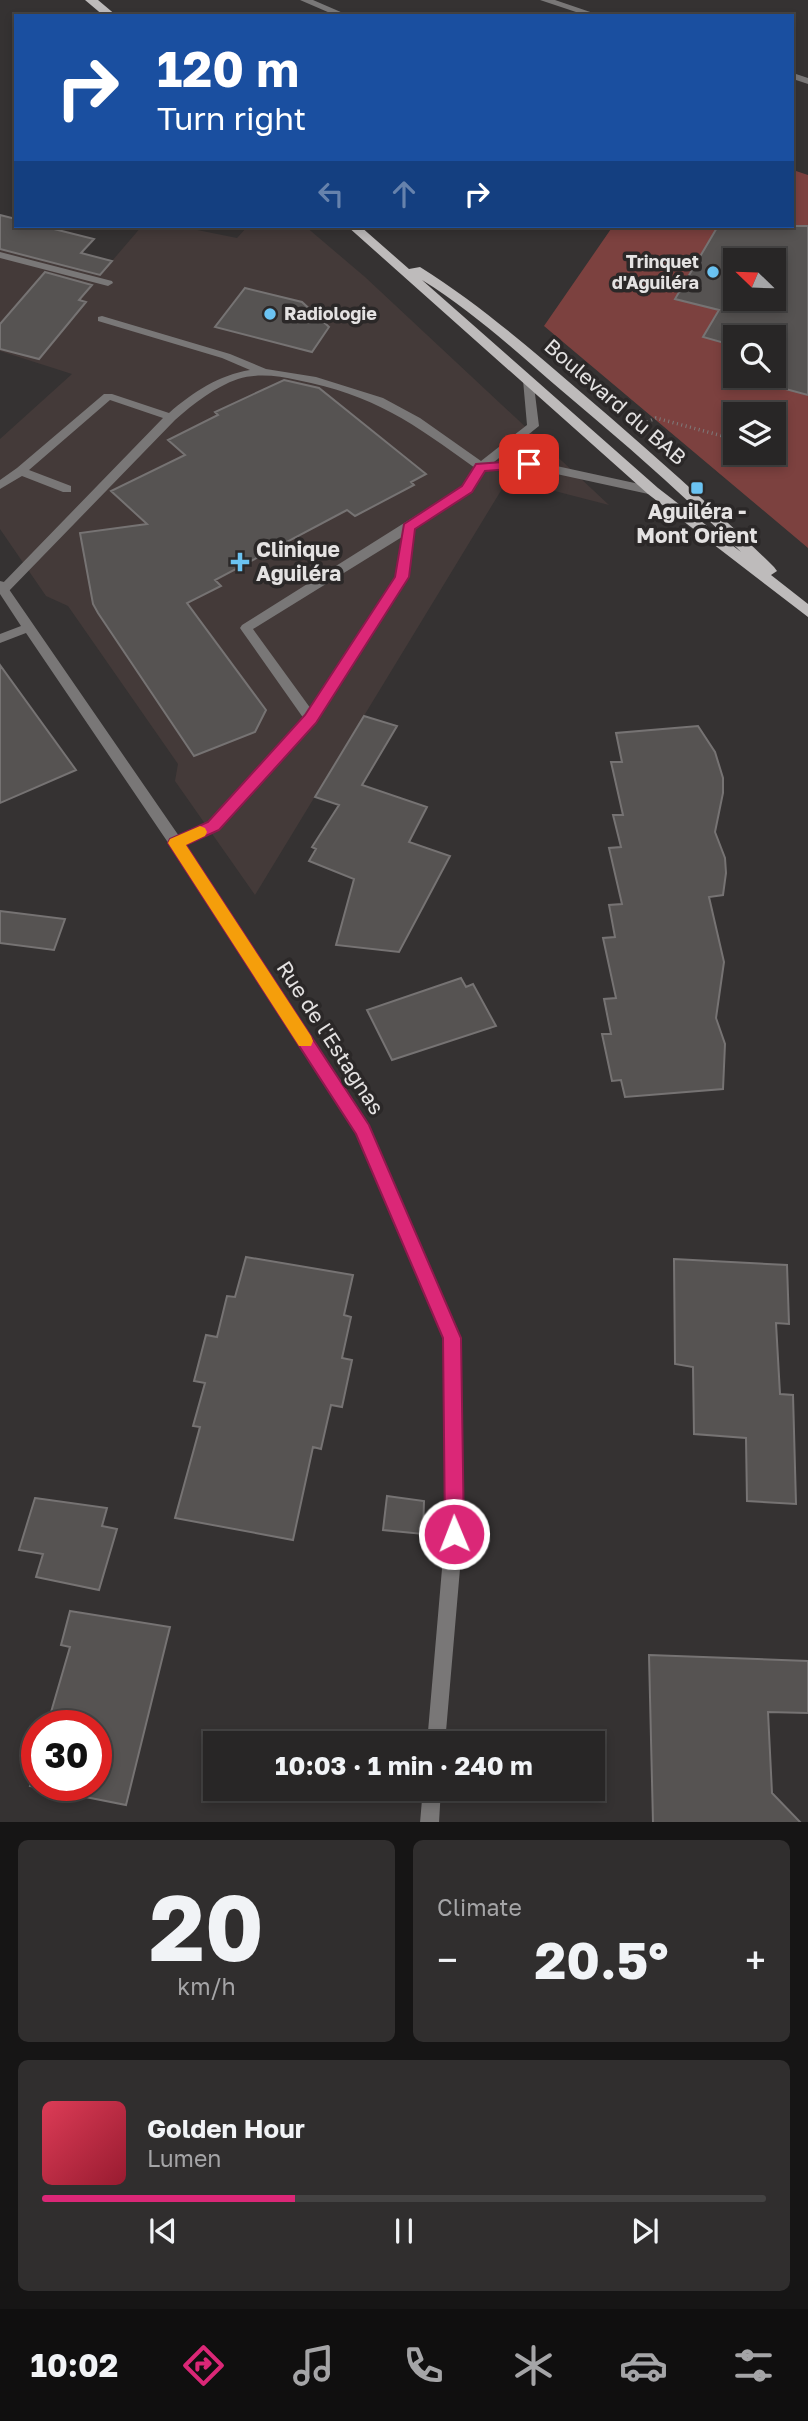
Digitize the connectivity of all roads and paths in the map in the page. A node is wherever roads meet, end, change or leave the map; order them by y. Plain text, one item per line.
1 (91, 0) edge
2 (306, 0) edge
3 (545, 0) edge
4 (108, 14) edge
5 (341, 14) edge
6 (591, 14) edge
7 (355, 228) edge
8 (378, 248) junction
9 (0, 255) edge
10 (108, 283) dead end
11 (102, 319) dead end
12 (262, 371) junction
13 (529, 380) junction
14 (171, 417) junction
15 (481, 467) junction
16 (21, 471) junction
17 (0, 485) edge
18 (67, 489) dead end
19 (653, 491) junction
20 (409, 527) junction
21 (1, 587) edge
22 (808, 611) edge
23 (30, 627) junction
24 (0, 639) edge
25 (311, 719) junction
26 (176, 843) junction
27 (437, 1731) edge
28 (431, 1801) edge
29 (429, 1822) edge

1 - 4 main road
2 - 5 street
3 - 6 street
7 - 8 main road, Boulevard du BAB
8 - 13 main road, Boulevard du BAB
8 - 22 main road, Boulevard du BAB
9 - 10 street
11 - 12 street
12 - 14 street
12 - 15 street
13 - 15 street
13 - 19 main road, Boulevard du BAB
14 - 16 street
14 - 21 street
15 - 19 street
15 - 20 street
16 - 17 street
16 - 18 street
19 - 22 main road, Boulevard du BAB
20 - 25 street
20 - 25 street
21 - 23 street, Rue de l'Estagnas
23 - 24 street
23 - 26 street, Rue de l'Estagnas
25 - 26 street
26 - 27 street, Rue de l'Estagnas
28 - 29 street

